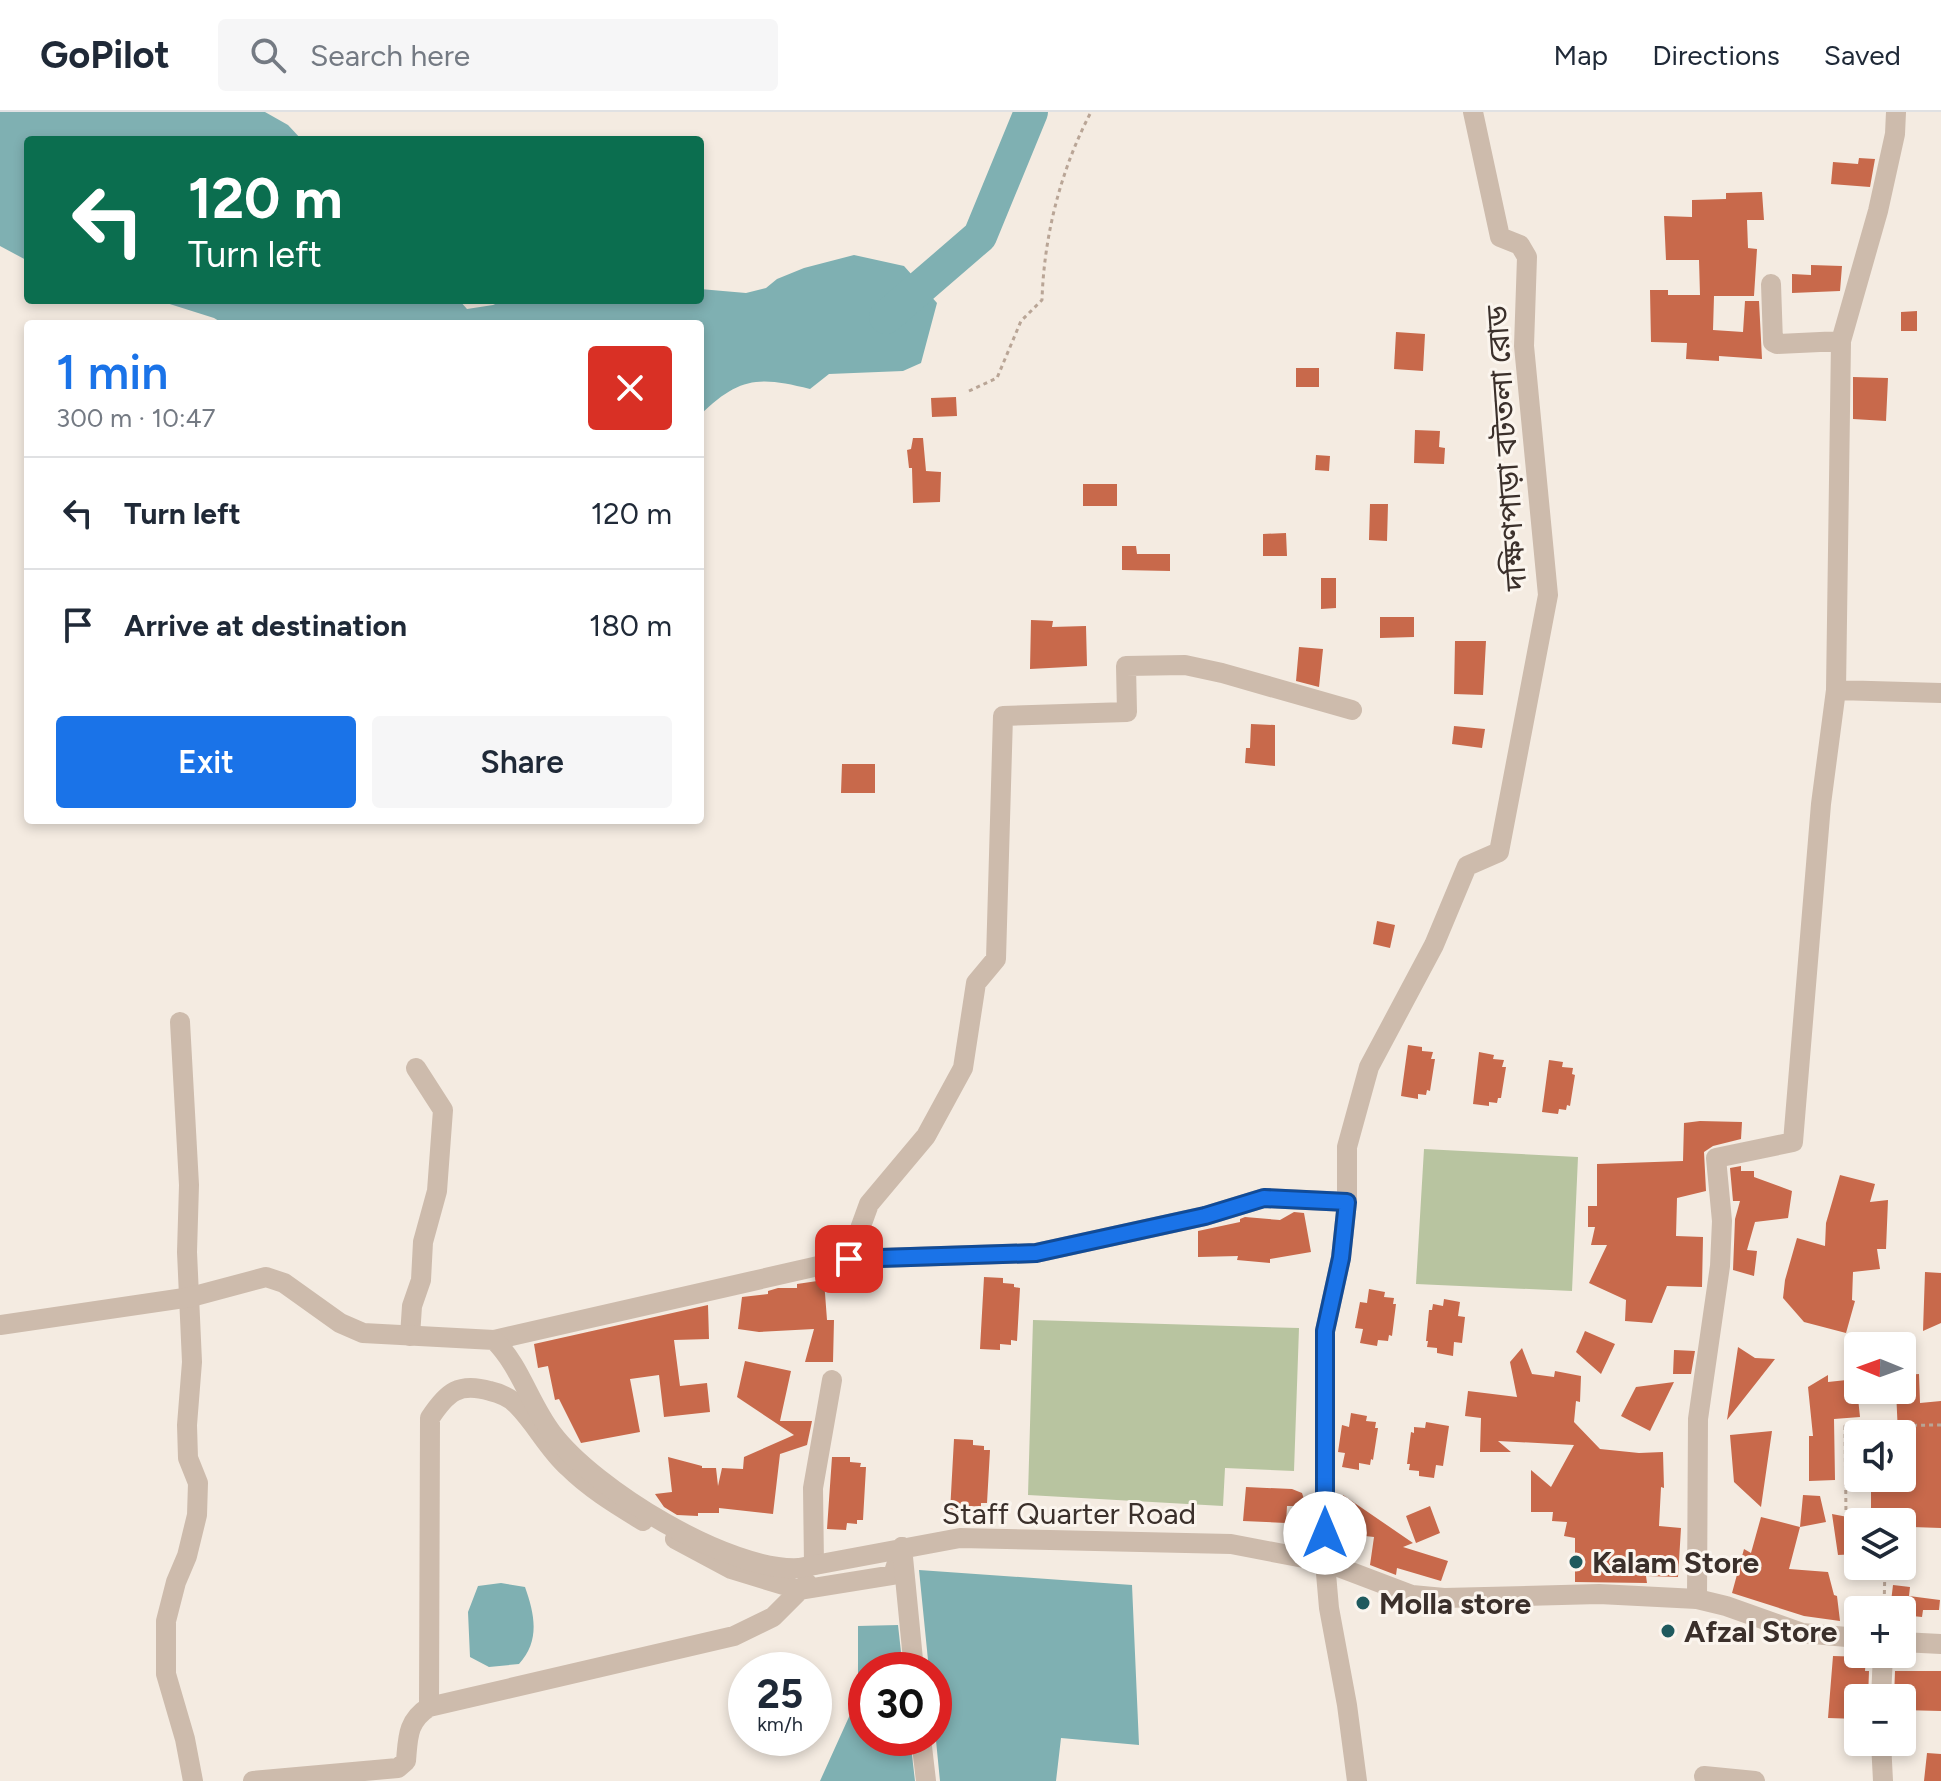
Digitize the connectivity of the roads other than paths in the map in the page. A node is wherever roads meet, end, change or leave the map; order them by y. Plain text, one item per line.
1 (1473, 112) edge
2 (1896, 112) edge
3 (1771, 284) dead end
4 (1841, 341) junction
5 (1836, 690) junction
6 (1941, 693) edge
7 (1352, 710) dead end
8 (180, 1022) dead end
9 (416, 1068) dead end
10 (1347, 1202) junction
11 (849, 1259) junction
12 (191, 1297) junction
13 (0, 1325) edge
14 (410, 1336) junction
15 (494, 1340) junction
16 (832, 1380) dead end
17 (902, 1547) junction
18 (1325, 1562) junction
19 (807, 1580) junction
20 (1697, 1599) junction
21 (1844, 1637) edge
22 (1916, 1643) edge
23 (1941, 1644) edge
24 (912, 1652) edge
25 (429, 1707) junction
26 (923, 1756) edge
27 (1882, 1756) edge
28 (1704, 1776) dead end
29 (193, 1781) edge
30 (253, 1781) edge
31 (926, 1781) edge
32 (1357, 1781) edge
33 (1755, 1781) edge
34 (1883, 1781) edge

1 - 10 street, দক্ষিণপাড়া বটতলা রোড
2 - 4 street
3 - 4 street
4 - 5 street
5 - 6 street
5 - 20 street
7 - 11 street
8 - 12 street
9 - 14 street
10 - 11 street
10 - 18 street, দক্ষিণপাড়া বটতলা রোড
11 - 15 street
12 - 13 street
12 - 14 street
12 - 29 street
14 - 15 street
15 - 19 street, Staff Quarter Road
16 - 19 street
17 - 18 street, Staff Quarter Road
17 - 19 street, Staff Quarter Road
17 - 19 street
17 - 24 street
18 - 20 street, Staff Quarter Road
18 - 32 street, দক্ষিণপাড়া বটতলা রোড
19 - 25 street
19 - 25 street
20 - 21 street, Staff Quarter Road
22 - 23 street
25 - 30 street
26 - 31 street
27 - 34 street
28 - 33 street

